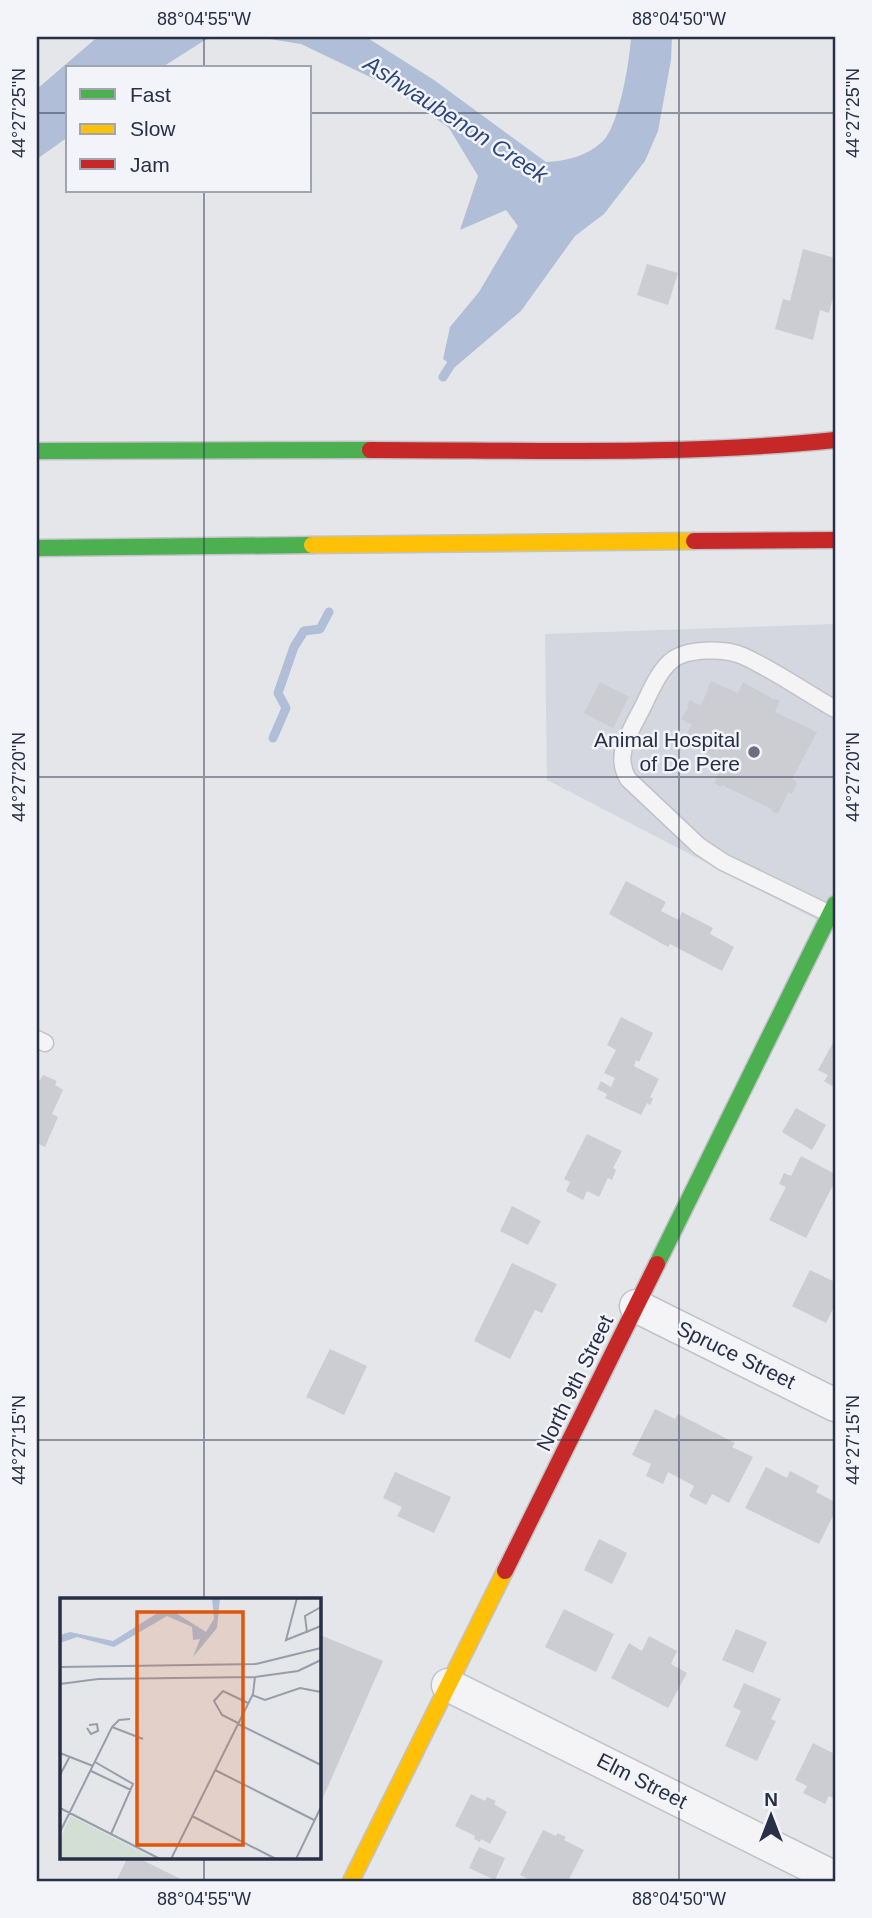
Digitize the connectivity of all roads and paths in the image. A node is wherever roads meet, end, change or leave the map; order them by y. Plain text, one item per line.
1 (835, 440) edge
2 (37, 451) edge
3 (835, 540) edge
4 (37, 548) edge
5 (835, 709) edge
6 (831, 918) edge
7 (636, 1306) junction
8 (835, 1405) edge
9 (448, 1685) junction
10 (835, 1878) edge
11 (351, 1881) edge

1 - 2 main road
3 - 4 main road
5 - 6 lane
6 - 7 main road, North 9th Street
7 - 8 street, Spruce Street
7 - 9 main road, North 9th Street
9 - 10 street, Elm Street
9 - 11 main road, North 9th Street

